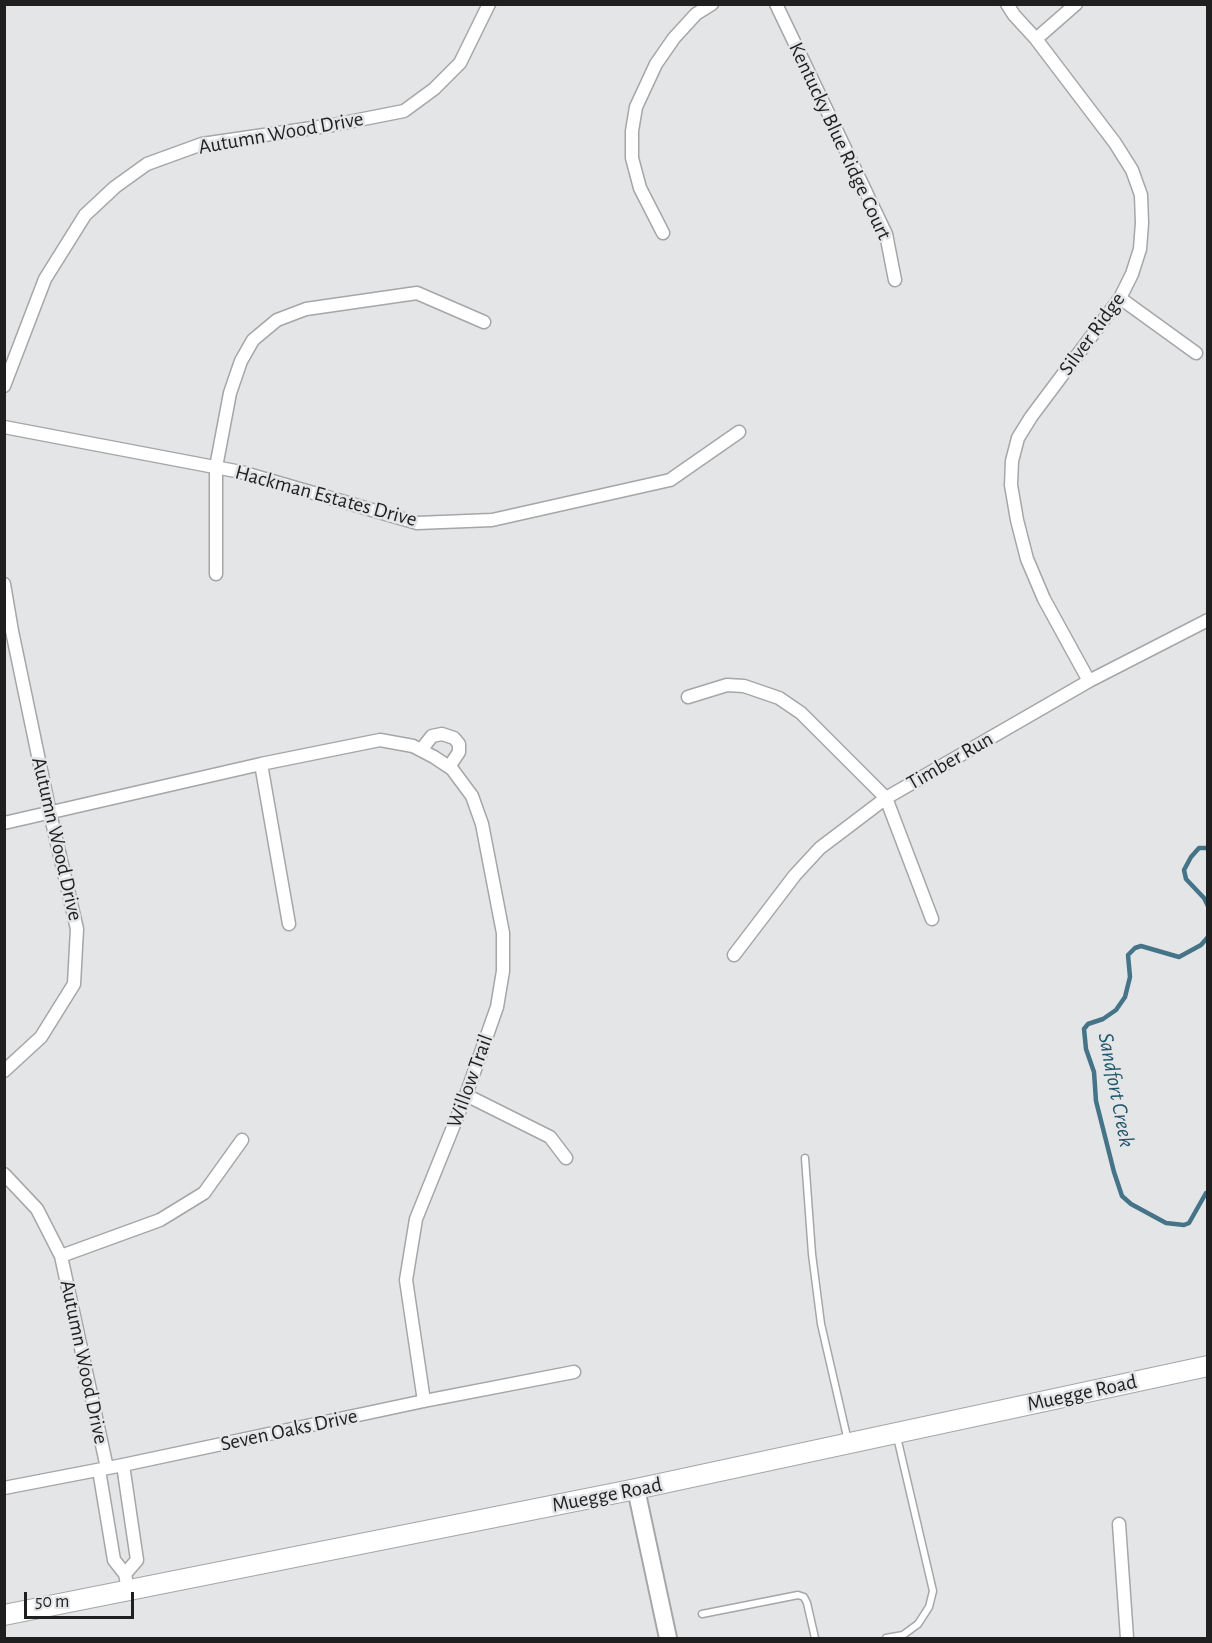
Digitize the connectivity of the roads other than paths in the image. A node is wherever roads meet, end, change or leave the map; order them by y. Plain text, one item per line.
1 (489, 4) edge
2 (712, 4) edge
3 (776, 4) edge
4 (1007, 4) edge
5 (1076, 4) edge
6 (1036, 39) junction
7 (663, 233) dead end
8 (895, 280) dead end
9 (1120, 298) junction
10 (484, 322) dead end
11 (1196, 353) dead end
12 (4, 386) edge
13 (4, 427) edge
14 (739, 432) dead end
15 (216, 466) junction
16 (216, 574) dead end
17 (4, 584) edge
18 (1208, 620) edge
19 (8, 632) edge
20 (1089, 681) junction
21 (688, 697) dead end
22 (421, 750) junction
23 (261, 764) junction
24 (449, 767) junction
25 (886, 798) junction
26 (50, 813) junction
27 (4, 823) edge
28 (932, 919) dead end
29 (289, 924) dead end
30 (735, 955) dead end
31 (4, 1071) edge
32 (466, 1095) junction
33 (242, 1140) dead end
34 (566, 1158) dead end
35 (805, 1158) dead end
36 (4, 1174) edge
37 (62, 1256) junction
38 (1208, 1366) edge
39 (574, 1372) dead end
40 (424, 1401) junction
41 (896, 1433) junction
42 (849, 1443) junction
43 (123, 1465) junction
44 (103, 1469) junction
45 (4, 1488) edge
46 (636, 1489) junction
47 (1119, 1524) dead end
48 (127, 1581) junction
49 (702, 1614) dead end
50 (4, 1615) edge
51 (668, 1638) edge
52 (815, 1638) edge
53 (886, 1638) edge
54 (1127, 1638) edge

1 - 12 street, Autumn Wood Drive
2 - 7 street
3 - 8 street, Kentucky Blue Ridge Court
4 - 6 street, Silver Ridge
5 - 6 street
6 - 9 street, Silver Ridge
9 - 11 street
9 - 20 street, Silver Ridge
10 - 15 street
13 - 15 street, Hackman Estates Drive
14 - 15 street, Hackman Estates Drive
15 - 16 street
17 - 19 street, Autumn Wood Drive
18 - 20 street, Timber Run
19 - 26 street, Autumn Wood Drive
20 - 25 street, Timber Run
21 - 25 street
22 - 23 street, Willow Trail
22 - 24 street, Willow Trail
22 - 24 street
23 - 26 street, Willow Trail
23 - 29 street
24 - 32 street, Willow Trail
25 - 28 street
25 - 30 street, Timber Run
26 - 27 street, Willow Trail
26 - 31 street, Autumn Wood Drive
32 - 34 street
32 - 40 street, Willow Trail
33 - 37 street
35 - 42 lane
36 - 37 street, Autumn Wood Drive
37 - 44 street, Autumn Wood Drive
38 - 41 main road, Muegge Road
39 - 40 street, Seven Oaks Drive
40 - 43 street, Seven Oaks Drive
41 - 42 main road, Muegge Road
41 - 53 lane
42 - 46 main road, Muegge Road
43 - 44 street, Seven Oaks Drive
43 - 48 street, Autumn Wood Drive
44 - 45 street, Seven Oaks Drive
44 - 48 street, Autumn Wood Drive
46 - 48 main road, Muegge Road
46 - 51 street
47 - 54 street
48 - 50 main road, Muegge Road
49 - 52 lane

